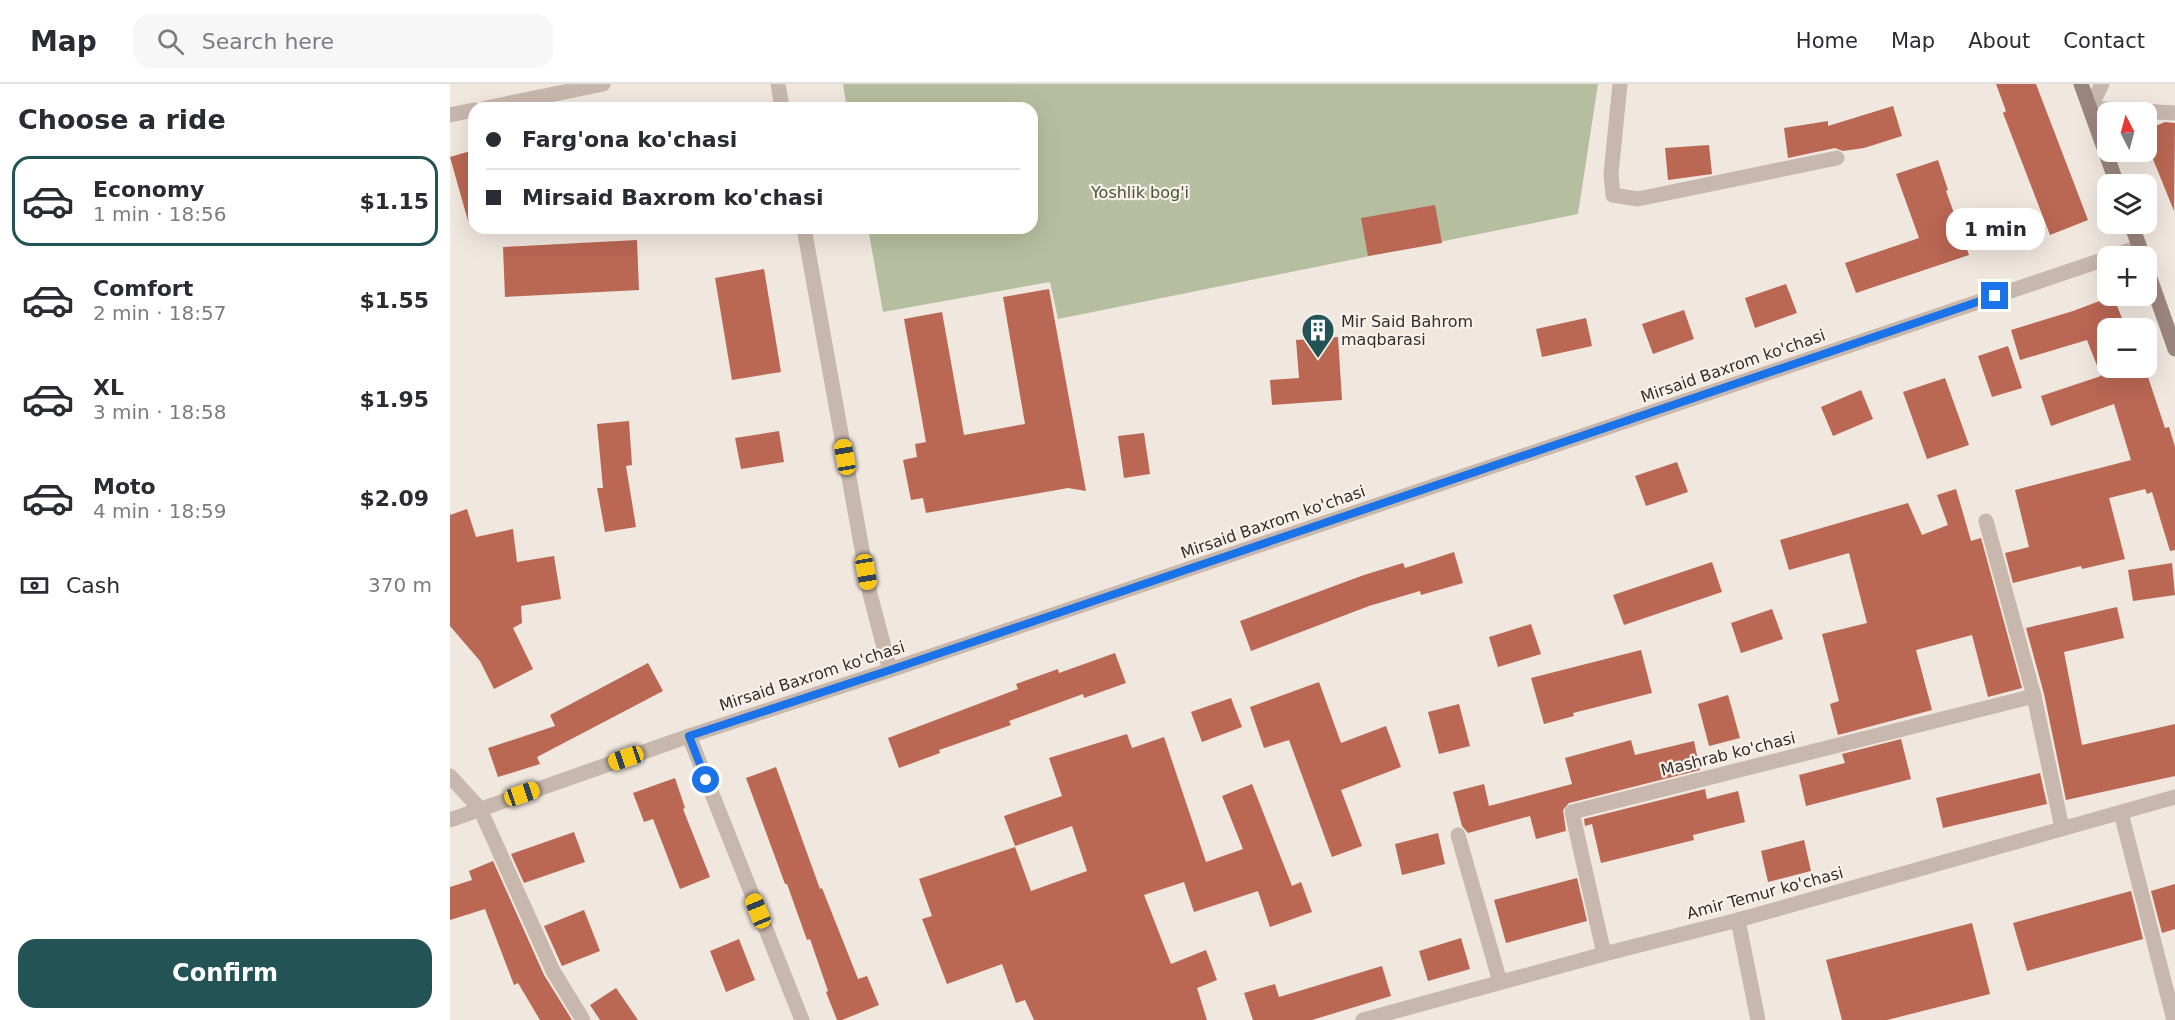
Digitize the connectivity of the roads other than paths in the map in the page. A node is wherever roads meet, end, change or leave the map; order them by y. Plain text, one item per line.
1 (603, 84) edge
2 (778, 84) edge
3 (1620, 84) edge
4 (2081, 84) edge
5 (2102, 84) edge
6 (515, 102) edge
7 (781, 102) edge
8 (2090, 108) junction
9 (468, 111) edge
10 (2175, 113) edge
11 (450, 115) edge
12 (1837, 158) dead end
13 (2113, 174) edge
14 (805, 234) edge
15 (2097, 261) edge
16 (2157, 298) edge
17 (2175, 349) edge
18 (1986, 520) dead end
19 (890, 670) junction
20 (2034, 696) junction
21 (689, 736) junction
22 (450, 776) edge
23 (2175, 797) edge
24 (480, 809) junction
25 (2121, 813) junction
26 (450, 820) edge
27 (2062, 828) junction
28 (1458, 836) dead end
29 (1737, 920) junction
30 (1604, 954) junction
31 (1500, 982) junction
32 (583, 1020) edge
33 (802, 1020) edge
34 (1364, 1020) edge
35 (1758, 1020) edge
36 (2174, 1020) edge

1 - 6 street
2 - 7 street
3 - 12 street
4 - 8 main road
5 - 8 street
8 - 10 street
8 - 13 main road
9 - 11 street
14 - 19 street
15 - 19 street, Mirsaid Baxrom ko'chasi
16 - 17 main road
18 - 20 street
19 - 21 street, Mirsaid Baxrom ko'chasi
20 - 27 street
20 - 30 street, Mashrab ko'chasi
21 - 24 street, Mirsaid Baxrom ko'chasi
21 - 33 street
22 - 24 street
23 - 25 street, Amir Temur ko'chasi
24 - 26 street, Mirsaid Baxrom ko'chasi
24 - 32 street
25 - 27 street, Amir Temur ko'chasi
25 - 36 street
27 - 29 street, Amir Temur ko'chasi
28 - 31 street
29 - 30 street, Amir Temur ko'chasi
29 - 35 street
30 - 31 street, Amir Temur ko'chasi
31 - 34 street, Amir Temur ko'chasi

